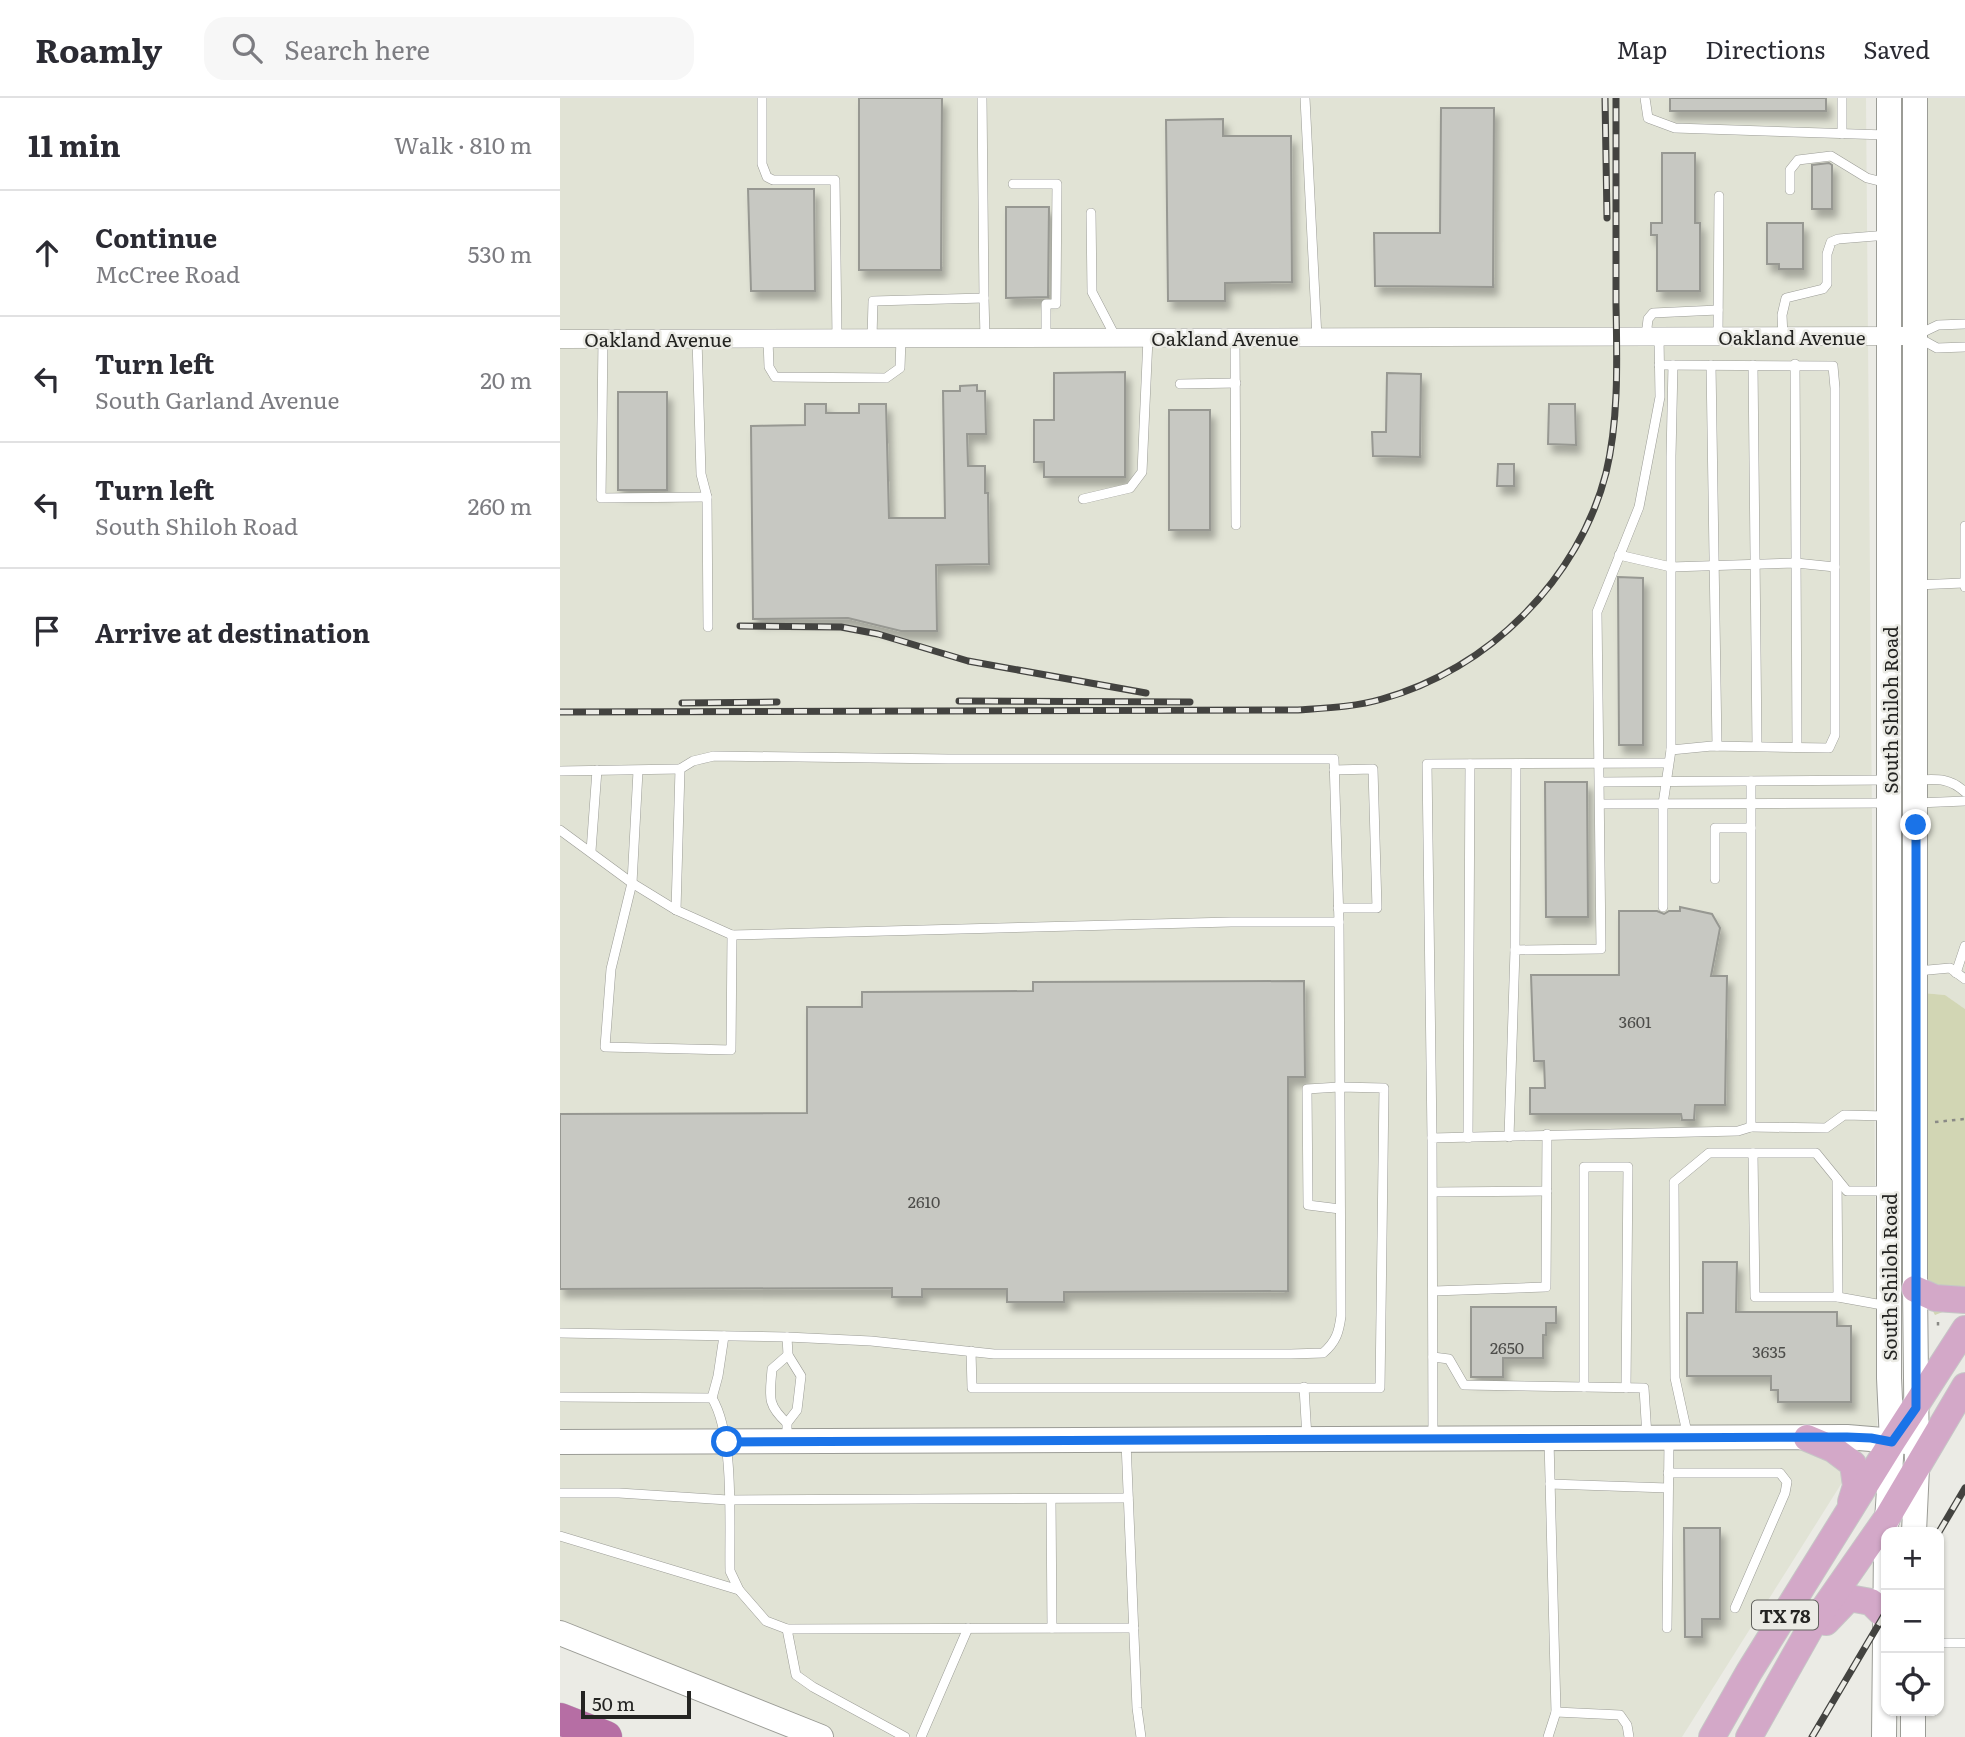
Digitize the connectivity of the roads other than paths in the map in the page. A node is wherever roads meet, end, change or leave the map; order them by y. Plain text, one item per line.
1 (762, 98) edge
2 (982, 98) edge
3 (1305, 98) edge
4 (1645, 98) edge
5 (1842, 98) edge
6 (1889, 98) edge
7 (1915, 98) edge
8 (1842, 134) junction
9 (1889, 135) junction
10 (1013, 184) dead end
11 (1889, 184) junction
12 (1790, 190) dead end
13 (1719, 196) dead end
14 (1091, 213) dead end
15 (1889, 235) junction
16 (984, 298) junction
17 (1718, 310) junction
18 (1965, 324) edge
19 (1916, 336) junction
20 (1653, 337) junction
21 (1718, 337) junction
22 (1783, 337) junction
23 (1890, 337) junction
24 (837, 338) junction
25 (872, 338) junction
26 (901, 338) junction
27 (985, 338) junction
28 (1046, 338) junction
29 (1116, 338) junction
30 (1148, 338) junction
31 (1235, 338) junction
32 (1317, 338) junction
33 (560, 339) edge
34 (603, 339) junction
35 (697, 339) junction
36 (768, 339) junction
37 (1965, 347) edge
38 (1795, 364) junction
39 (1660, 365) junction
40 (1673, 365) junction
41 (1712, 365) junction
42 (1753, 365) junction
43 (1236, 383) junction
44 (1180, 384) dead end
45 (707, 497) junction
46 (1083, 499) dead end
47 (1236, 524) dead end
48 (1965, 526) edge
49 (1619, 555) junction
50 (1796, 563) junction
51 (1755, 564) junction
52 (1714, 565) junction
53 (1835, 566) junction
54 (1671, 567) junction
55 (1916, 585) junction
56 (1964, 585) edge
57 (708, 627) dead end
58 (1717, 746) junction
59 (1757, 746) junction
60 (1797, 747) junction
61 (1671, 750) junction
62 (1600, 762) junction
63 (1668, 763) junction
64 (1470, 764) junction
65 (1516, 764) junction
66 (680, 769) junction
67 (597, 770) junction
68 (1334, 770) junction
69 (560, 771) edge
70 (638, 771) junction
71 (1751, 781) junction
72 (1600, 782) junction
73 (1665, 782) junction
74 (1890, 792) junction
75 (1916, 792) junction
76 (1965, 792) edge
77 (1965, 801) edge
78 (1600, 804) junction
79 (1662, 804) junction
80 (1751, 804) junction
81 (1751, 828) junction
82 (560, 830) edge
83 (591, 851) junction
84 (1714, 879) dead end
85 (632, 883) junction
86 (1663, 907) dead end
87 (1338, 908) junction
88 (676, 910) junction
89 (1339, 922) junction
90 (732, 935) junction
91 (1965, 946) edge
92 (1515, 950) junction
93 (1915, 972) junction
94 (1956, 973) junction
95 (1965, 979) edge
96 (1339, 1087) junction
97 (1889, 1116) junction
98 (1751, 1127) junction
99 (1547, 1134) junction
100 (1432, 1138) junction
101 (1468, 1138) junction
102 (1509, 1138) junction
103 (1753, 1153) junction
104 (1837, 1178) junction
105 (1915, 1189) junction
106 (1547, 1191) junction
107 (1889, 1191) junction
108 (1433, 1192) junction
109 (1340, 1209) junction
110 (1915, 1289) junction
111 (1434, 1291) junction
112 (1838, 1297) junction
113 (1965, 1300) edge
114 (1889, 1307) junction
115 (1965, 1329) edge
116 (560, 1333) edge
117 (724, 1336) junction
118 (787, 1337) junction
119 (971, 1352) junction
120 (788, 1355) junction
121 (1433, 1357) junction
122 (1965, 1386) edge
123 (1304, 1387) junction
124 (1584, 1387) junction
125 (1626, 1388) junction
126 (560, 1397) edge
127 (712, 1398) junction
128 (1916, 1408) junction
129 (788, 1432) junction
130 (1668, 1438) junction
131 (1807, 1438) junction
132 (1433, 1439) junction
133 (1549, 1439) junction
134 (1126, 1440) junction
135 (1307, 1440) junction
136 (560, 1442) edge
137 (727, 1442) junction
138 (1914, 1442) junction
139 (1917, 1468) junction
140 (1668, 1473) junction
141 (1550, 1484) junction
142 (1668, 1488) junction
143 (560, 1493) edge
144 (1128, 1498) junction
145 (1051, 1499) junction
146 (729, 1500) junction
147 (1848, 1514) junction
148 (1887, 1525) edge
149 (1914, 1527) edge
150 (560, 1536) edge
151 (739, 1590) junction
152 (1735, 1608) dead end
153 (1881, 1612) edge
154 (1811, 1627) junction
155 (968, 1628) junction
156 (1052, 1628) junction
157 (1134, 1628) junction
158 (1667, 1628) dead end
159 (787, 1629) junction
160 (560, 1633) edge
161 (1944, 1643) edge
162 (1965, 1643) edge
163 (1884, 1653) edge
164 (1749, 1672) junction
165 (1556, 1712) junction
166 (1913, 1716) edge
167 (560, 1719) edge
168 (606, 1737) edge
169 (821, 1737) edge
170 (905, 1737) edge
171 (921, 1737) edge
172 (1141, 1737) edge
173 (1548, 1737) edge
174 (1629, 1737) edge
175 (1697, 1737) edge
176 (1712, 1737) edge
177 (1749, 1737) edge
178 (1884, 1737) edge
179 (1913, 1737) edge

1 - 24 lane
2 - 16 lane
3 - 32 lane
4 - 8 lane
5 - 8 lane
6 - 9 main road, South Shiloh Road
7 - 19 main road, South Shiloh Road
8 - 9 lane
9 - 11 main road, South Shiloh Road
10 - 28 lane
11 - 12 lane
11 - 15 main road, South Shiloh Road
13 - 17 lane
14 - 29 lane
15 - 22 lane
15 - 23 main road, South Shiloh Road
16 - 25 lane
16 - 27 lane
17 - 20 lane
17 - 21 lane
18 - 19 lane
19 - 23 street, Oakland Avenue
19 - 37 lane
19 - 55 main road, South Shiloh Road
20 - 21 street, Oakland Avenue
20 - 32 street, Oakland Avenue
20 - 39 lane
21 - 22 street, Oakland Avenue
22 - 23 street, Oakland Avenue
23 - 74 main road, South Shiloh Road
24 - 25 street, Oakland Avenue
24 - 36 street, Oakland Avenue
25 - 26 street, Oakland Avenue
26 - 27 street, Oakland Avenue
26 - 36 lane
27 - 28 street, Oakland Avenue
28 - 29 street, Oakland Avenue
29 - 30 street, Oakland Avenue
30 - 31 street, Oakland Avenue
30 - 46 lane
31 - 32 street, Oakland Avenue
31 - 43 lane
33 - 34 street, Oakland Avenue
34 - 35 street, Oakland Avenue
34 - 45 lane
35 - 36 street, Oakland Avenue
35 - 45 lane
38 - 42 lane
38 - 50 lane
38 - 53 lane
39 - 40 lane
39 - 49 lane
40 - 41 lane
40 - 54 lane
41 - 42 lane
41 - 52 lane
42 - 51 lane
43 - 44 lane
43 - 47 lane
45 - 57 lane
48 - 56 lane
49 - 54 lane
49 - 62 lane
50 - 51 lane
50 - 53 lane
50 - 60 lane
51 - 52 lane
51 - 59 lane
52 - 54 lane
52 - 58 lane
53 - 60 lane
54 - 61 lane
55 - 56 lane
55 - 75 main road, South Shiloh Road
58 - 59 lane
58 - 61 lane
59 - 60 lane
61 - 63 lane
62 - 63 lane
62 - 65 lane
62 - 72 lane
63 - 73 lane
64 - 65 lane
64 - 100 lane
64 - 101 lane
65 - 92 lane
66 - 68 lane
66 - 70 lane
66 - 88 lane
67 - 69 lane
67 - 70 lane
67 - 83 lane
68 - 87 lane
68 - 87 lane
70 - 85 lane
71 - 73 lane
71 - 74 lane
71 - 80 lane
72 - 73 lane
72 - 78 lane
73 - 79 lane
74 - 75 main road
74 - 80 lane
74 - 97 main road, South Shiloh Road
75 - 76 lane
75 - 77 lane
75 - 93 main road, South Shiloh Road
78 - 79 lane
78 - 92 lane
79 - 80 lane
79 - 86 lane
80 - 81 lane
81 - 84 lane
81 - 98 lane
82 - 83 lane
83 - 85 lane
85 - 88 lane
85 - 90 lane
87 - 89 lane
88 - 90 lane
89 - 90 lane
89 - 96 lane
91 - 94 lane
92 - 102 lane
93 - 94 lane
93 - 105 main road, South Shiloh Road
94 - 95 lane
96 - 109 lane
96 - 109 lane
96 - 123 lane
97 - 98 lane
97 - 107 main road, South Shiloh Road
98 - 99 lane
99 - 102 lane
99 - 106 lane
100 - 101 lane
100 - 108 lane
101 - 102 lane
103 - 104 lane
103 - 112 lane
103 - 130 lane
104 - 107 lane
104 - 112 lane
105 - 107 lane
105 - 110 main road, South Shiloh Road
106 - 108 lane
106 - 111 lane
107 - 114 main road, South Shiloh Road
108 - 111 lane
109 - 119 lane
110 - 113 main road
110 - 128 main road, South Shiloh Road
111 - 121 lane
112 - 114 lane
114 - 138 main road, South Shiloh Road
115 - 128 main road, TX 78
116 - 117 lane
117 - 118 lane
117 - 127 lane
118 - 119 lane
118 - 120 lane
119 - 123 lane
120 - 129 lane
120 - 129 lane
121 - 124 lane
121 - 132 lane
122 - 138 main road, TX 78
123 - 135 lane
124 - 125 lane
124 - 125 lane
125 - 130 lane
126 - 127 lane
127 - 137 lane
128 - 138 main road, TX 78
129 - 134 main road
129 - 137 main road
130 - 131 main road
130 - 133 main road
130 - 140 lane
131 - 138 main road
131 - 147 main road
132 - 133 main road
132 - 135 main road
133 - 141 lane
134 - 135 main road
134 - 144 lane
136 - 137 main road
137 - 146 lane
138 - 139 main road, TX 78
138 - 147 main road, TX 78
138 - 148 main road, South Shiloh Road
139 - 148 main road, TX 78
139 - 149 main road
140 - 142 lane
140 - 152 lane
141 - 142 lane
141 - 165 lane
142 - 158 lane
143 - 146 lane
144 - 145 lane
144 - 157 lane
145 - 146 lane
145 - 156 lane
146 - 151 lane
147 - 164 main road, TX 78
148 - 154 main road, TX 78
150 - 151 lane
151 - 159 lane
153 - 154 main road
154 - 177 main road, TX 78
155 - 156 lane
155 - 159 lane
155 - 171 lane
156 - 157 lane
157 - 172 lane
159 - 170 lane
160 - 169 main road
161 - 162 lane
163 - 178 main road
164 - 175 main road
164 - 176 main road, TX 78
165 - 173 lane
165 - 174 lane
166 - 179 main road
167 - 168 highway

